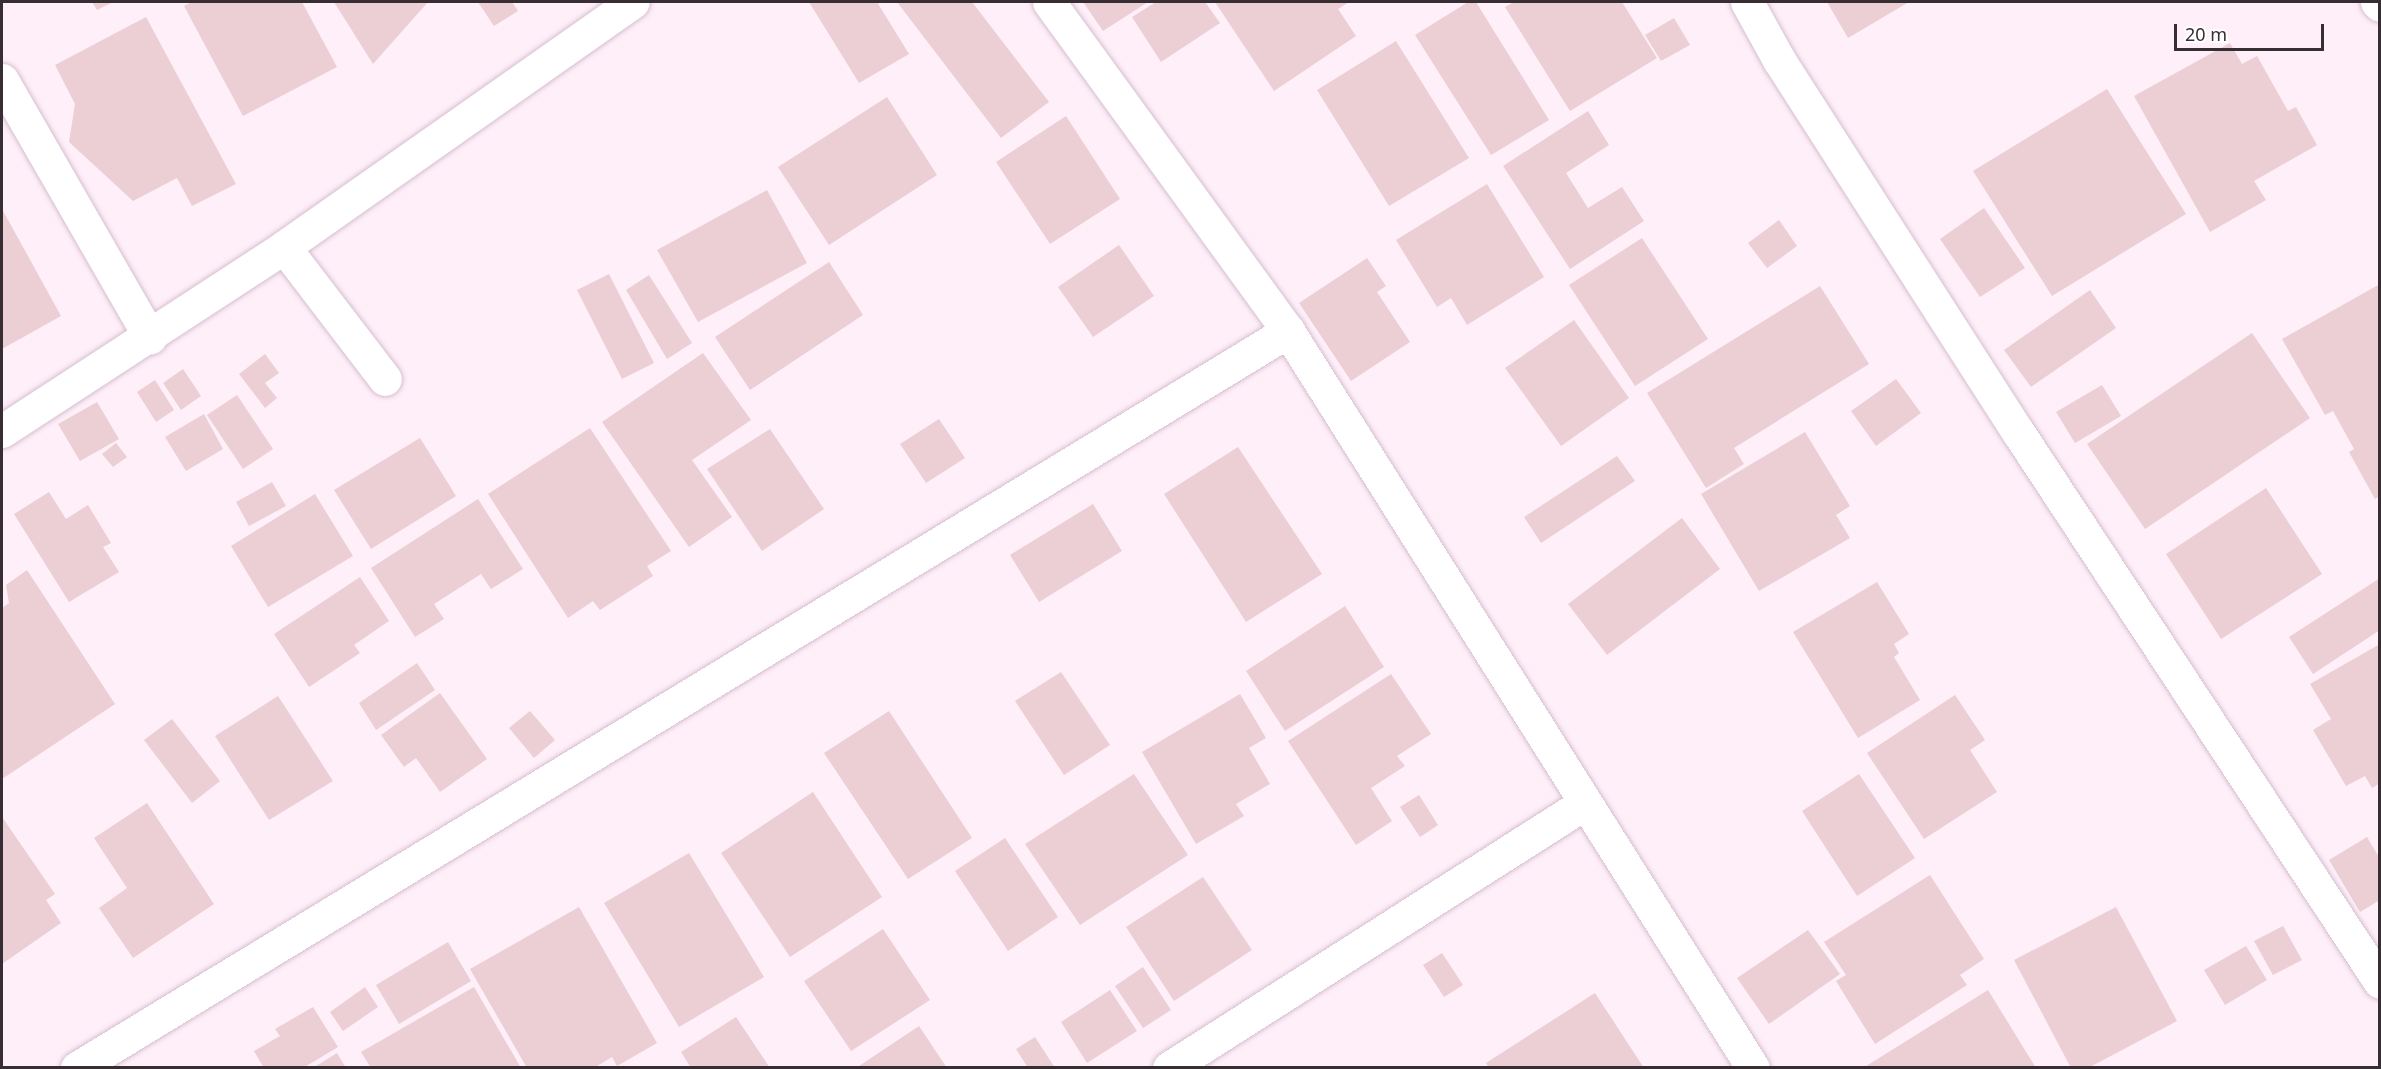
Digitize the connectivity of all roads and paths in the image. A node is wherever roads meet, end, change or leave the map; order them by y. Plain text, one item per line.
1 (633, 2) edge
2 (1049, 2) edge
3 (1747, 2) edge
4 (2376, 2) edge
5 (2379, 5) edge
6 (2, 80) edge
7 (284, 247) junction
8 (1288, 331) junction
9 (150, 337) junction
10 (385, 379) dead end
11 (2, 431) edge
12 (1585, 803) junction
13 (2379, 982) edge
14 (77, 1068) edge
15 (1169, 1068) edge
16 (1753, 1068) edge

1 - 7 street
2 - 8 street
3 - 13 street
4 - 5 street
6 - 9 street
7 - 9 street
7 - 10 street
8 - 12 street
8 - 14 street
9 - 11 street
12 - 15 street
12 - 16 street

